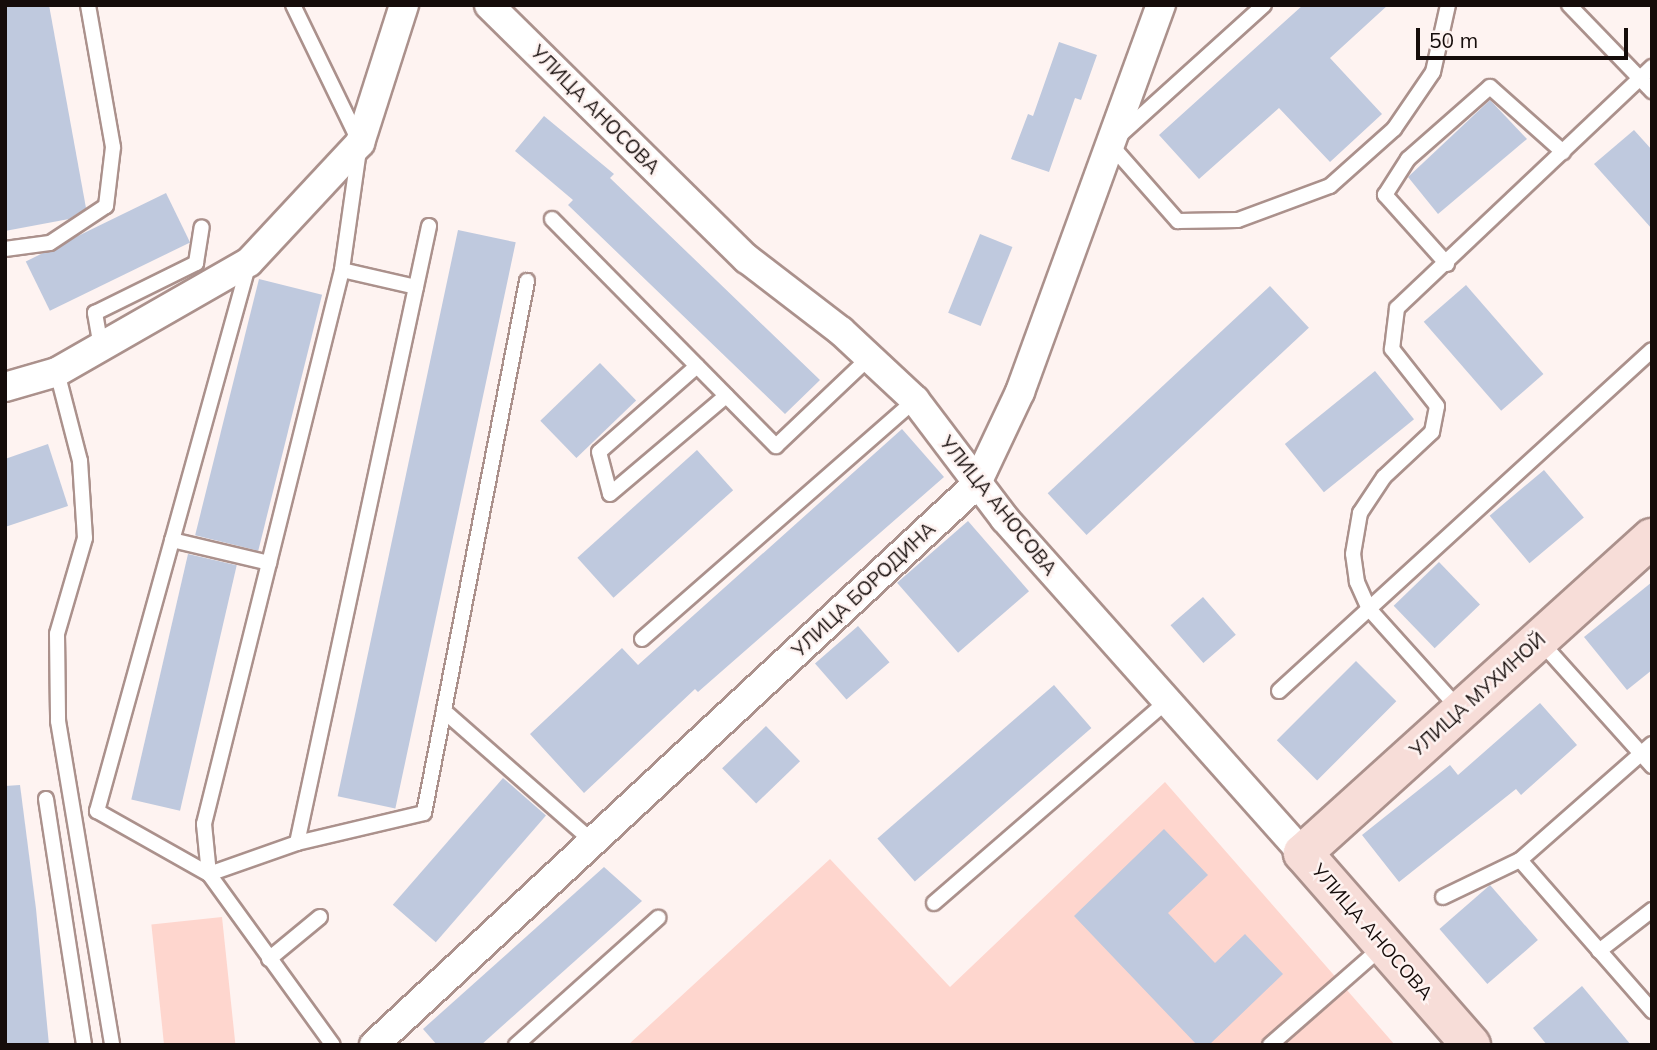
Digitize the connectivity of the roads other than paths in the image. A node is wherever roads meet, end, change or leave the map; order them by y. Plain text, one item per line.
1 (88, 5) edge
2 (293, 5) edge
3 (404, 5) edge
4 (489, 5) edge
5 (1161, 5) edge
6 (1264, 5) edge
7 (1448, 5) edge
8 (1569, 5) edge
9 (1652, 67) edge
10 (1639, 78) junction
11 (1652, 91) edge
12 (360, 143) junction
13 (1110, 144) junction
14 (1563, 152) junction
15 (552, 219) dead end
16 (429, 226) dead end
17 (202, 227) dead end
18 (5, 250) edge
19 (250, 262) junction
20 (1447, 264) junction
21 (342, 270) junction
22 (527, 281) dead end
23 (416, 287) junction
24 (101, 347) junction
25 (1652, 351) edge
26 (871, 356) junction
27 (697, 366) junction
28 (57, 372) junction
29 (5, 387) edge
30 (726, 396) junction
31 (915, 400) junction
32 (976, 485) junction
33 (1652, 538) edge
34 (172, 540) junction
35 (269, 563) junction
36 (1369, 609) junction
37 (642, 639) dead end
38 (1539, 640) junction
39 (1279, 691) dead end
40 (1167, 701) junction
41 (444, 711) junction
42 (1461, 711) junction
43 (1652, 744) edge
44 (1640, 755) junction
45 (1652, 766) edge
46 (46, 799) dead end
47 (593, 842) junction
48 (297, 843) junction
49 (1303, 853) junction
50 (1520, 860) junction
51 (209, 874) junction
52 (1443, 897) dead end
53 (934, 903) dead end
54 (1652, 909) edge
55 (320, 918) dead end
56 (658, 918) dead end
57 (1389, 941) junction
58 (1599, 951) junction
59 (269, 959) junction
60 (1652, 1011) edge
61 (84, 1045) edge
62 (112, 1045) edge
63 (333, 1045) edge
64 (374, 1045) edge
65 (516, 1045) edge
66 (1270, 1045) edge
67 (1471, 1045) edge

1 - 18 lane
2 - 12 lane
3 - 12 street
4 - 26 street, УЛИЦА АНОСОВА
5 - 13 street, УЛИЦА БОРОДИНА
6 - 13 lane
7 - 13 lane
8 - 10 lane
9 - 10 lane
10 - 11 lane
10 - 14 lane
12 - 19 street
12 - 21 lane
13 - 32 street, УЛИЦА БОРОДИНА
14 - 20 lane
14 - 20 lane
15 - 27 lane
16 - 23 lane
17 - 24 lane
19 - 24 street
19 - 34 lane
20 - 36 lane
21 - 23 lane
21 - 35 lane
22 - 41 lane
23 - 48 lane
24 - 28 street
25 - 36 lane
26 - 30 lane
26 - 31 street, УЛИЦА АНОСОВА
27 - 30 lane
27 - 30 lane
28 - 29 street
28 - 62 lane
31 - 32 street, УЛИЦА АНОСОВА
31 - 37 lane
32 - 40 street, УЛИЦА АНОСОВА
32 - 47 street, УЛИЦА БОРОДИНА
33 - 38 street, УЛИЦА МУХИНОЙ
34 - 35 lane
34 - 51 lane
35 - 51 lane
36 - 39 lane
36 - 42 lane
38 - 42 street, УЛИЦА МУХИНОЙ
38 - 44 lane
40 - 49 street, УЛИЦА АНОСОВА
40 - 53 lane
41 - 47 lane
41 - 48 lane
42 - 49 street, УЛИЦА МУХИНОЙ
43 - 44 lane
44 - 45 lane
44 - 50 lane
46 - 61 lane
47 - 64 street, УЛИЦА БОРОДИНА
48 - 51 lane
49 - 57 street, УЛИЦА АНОСОВА
50 - 52 lane
50 - 58 lane
51 - 59 lane
54 - 58 lane
55 - 59 lane
56 - 65 lane
57 - 66 lane
57 - 67 street, УЛИЦА АНОСОВА
58 - 60 lane
59 - 63 lane

